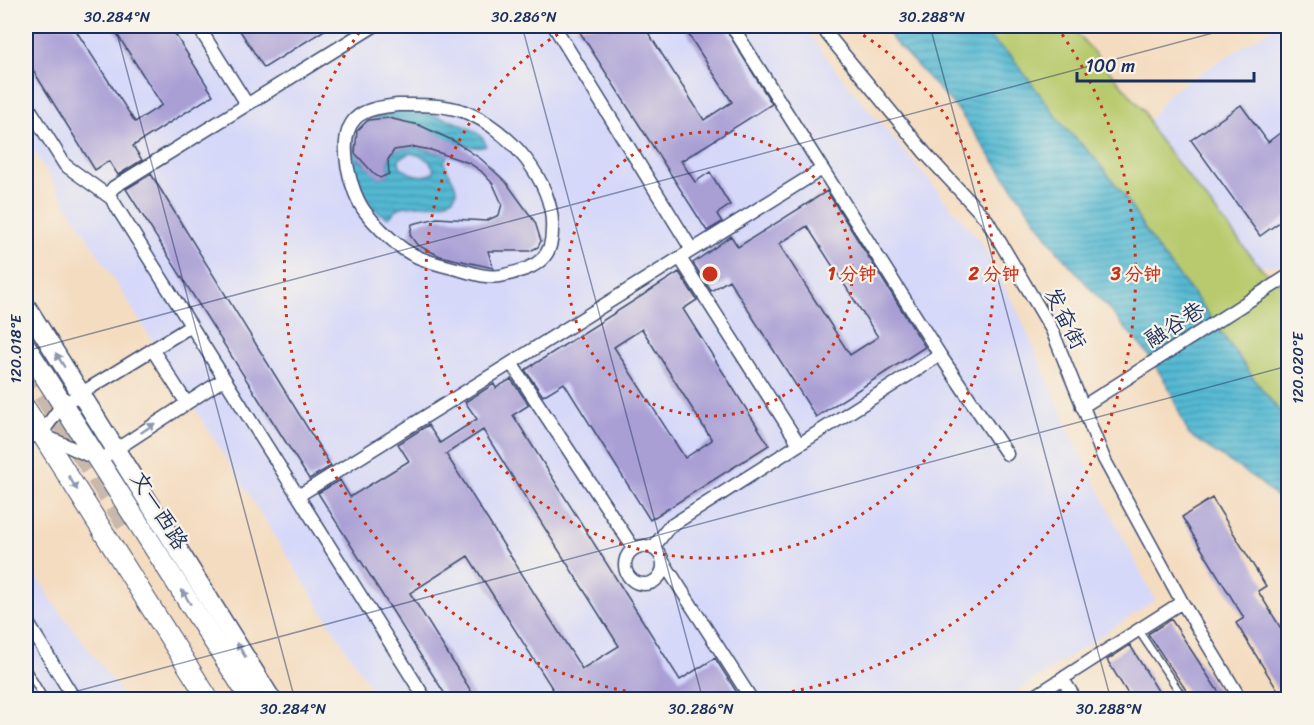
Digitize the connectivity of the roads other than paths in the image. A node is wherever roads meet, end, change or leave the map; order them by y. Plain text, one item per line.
1 (198, 26) edge
2 (374, 26) edge
3 (554, 26) edge
4 (732, 26) edge
5 (823, 26) edge
6 (26, 103) edge
7 (247, 104) junction
8 (489, 125) joint
9 (822, 169) junction
10 (107, 195) junction
11 (692, 250) junction
12 (680, 258) junction
13 (1288, 276) edge
14 (26, 306) edge
15 (191, 326) junction
16 (26, 348) edge
17 (152, 349) junction
18 (940, 355) junction
19 (511, 363) junction
20 (224, 379) junction
21 (81, 393) junction
22 (186, 402) junction
23 (62, 405) junction
24 (1083, 407) junction
25 (26, 409) edge
26 (33, 439) edge
27 (799, 444) junction
28 (1007, 454) dead end
29 (107, 455) junction
30 (298, 496) junction
31 (652, 548) junction
32 (634, 549) junction
33 (664, 563) junction
34 (1182, 602) junction
35 (26, 620) edge
36 (1137, 630) junction
37 (26, 668) edge
38 (1062, 678) junction
39 (45, 699) edge
40 (75, 699) edge
41 (208, 699) edge
42 (251, 699) edge
43 (272, 699) edge
44 (426, 699) edge
45 (752, 699) edge
46 (1029, 699) edge
47 (1076, 699) edge
48 (1185, 699) edge
49 (1241, 699) edge

1 - 7 street
2 - 7 street
3 - 11 street
4 - 9 street
5 - 24 street, 发奋街
6 - 10 street
7 - 10 street
8 - 8 street
9 - 11 street
9 - 18 street
10 - 15 street
11 - 12 street
12 - 19 street
12 - 27 street
13 - 24 street, 融谷巷
21 -> 14 main road
15 - 17 street
15 - 20 street
16 - 23 main road, 文一西路
17 - 21 street
17 - 22 street
18 - 27 street
18 - 28 street
19 - 30 street
19 - 32 street
20 - 22 street
20 - 30 street
21 - 23 street
21 - 29 main road
29 -> 22 street
23 - 26 street
23 - 29 main road, 文一西路
24 - 34 street, 发奋街
25 - 26 main road
26 - 29 street
26 -> 41 main road
27 - 31 street
42 -> 29 main road, 文一西路
43 -> 29 main road
30 - 44 street
31 - 32 street
31 - 33 street
32 - 33 street
33 - 45 street
34 - 36 street
34 - 49 street, 发奋街
35 - 40 street
36 - 38 street
36 - 48 lane
37 - 39 lane
38 - 46 street
38 - 47 street

